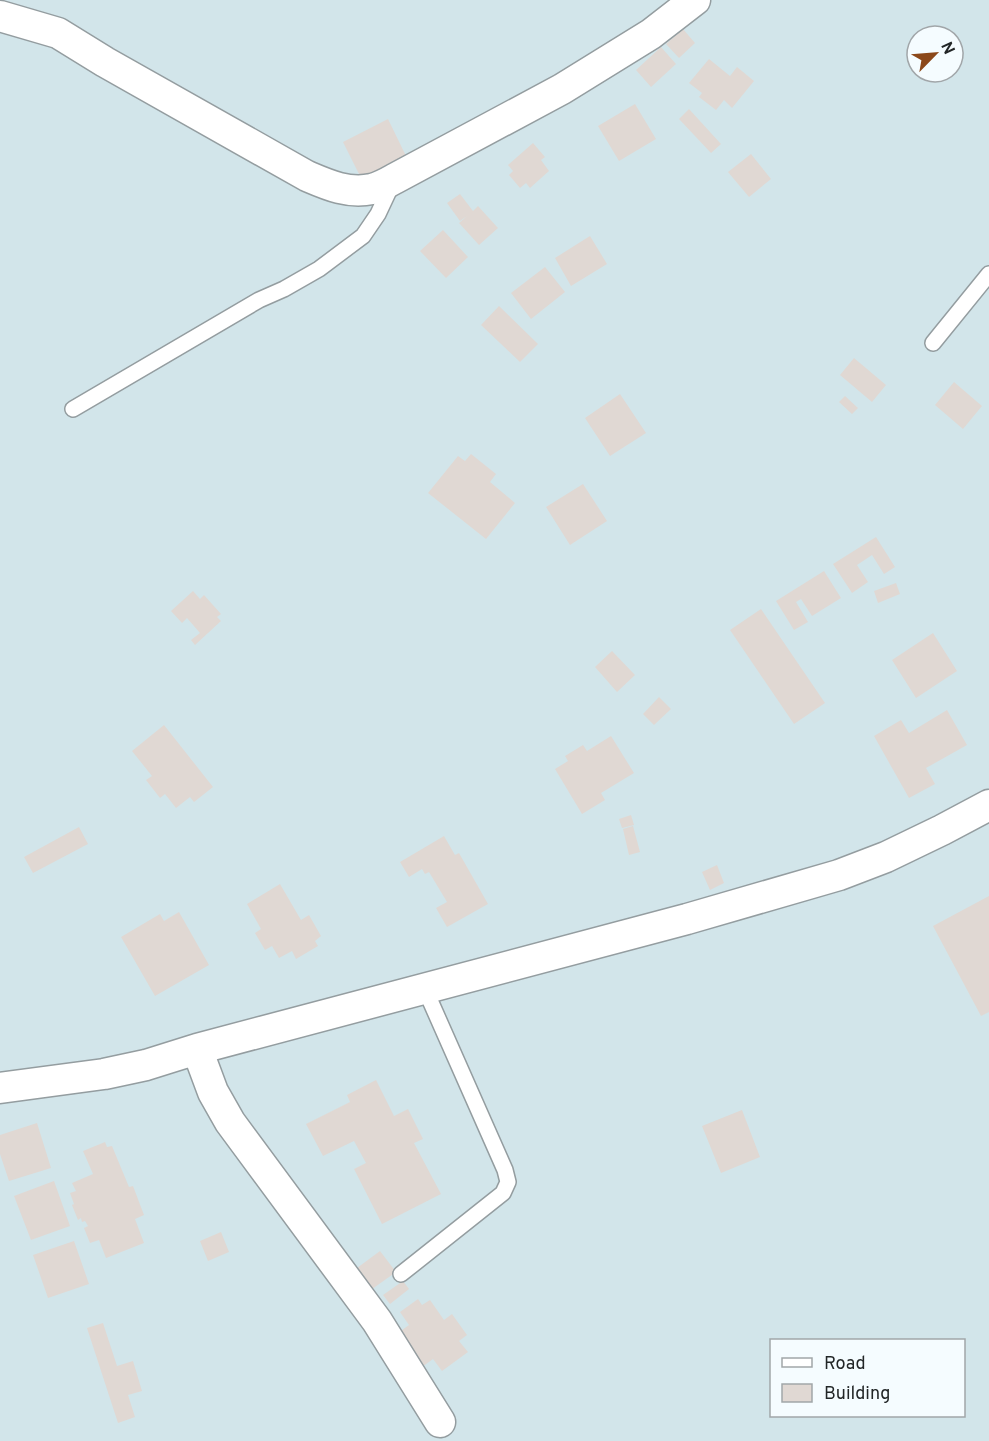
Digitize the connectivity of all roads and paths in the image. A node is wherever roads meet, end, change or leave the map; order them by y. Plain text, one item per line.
1 (695, 0) edge
2 (0, 16) edge
3 (394, 179) junction
4 (989, 274) edge
5 (933, 343) dead end
6 (73, 409) dead end
7 (989, 805) edge
8 (425, 989) junction
9 (197, 1049) junction
10 (0, 1088) edge
11 (401, 1274) dead end
12 (441, 1422) dead end

1 - 3 street
2 - 3 street
3 - 6 lane
4 - 5 lane
7 - 8 street
8 - 9 street
8 - 11 lane
9 - 10 street
9 - 12 street

